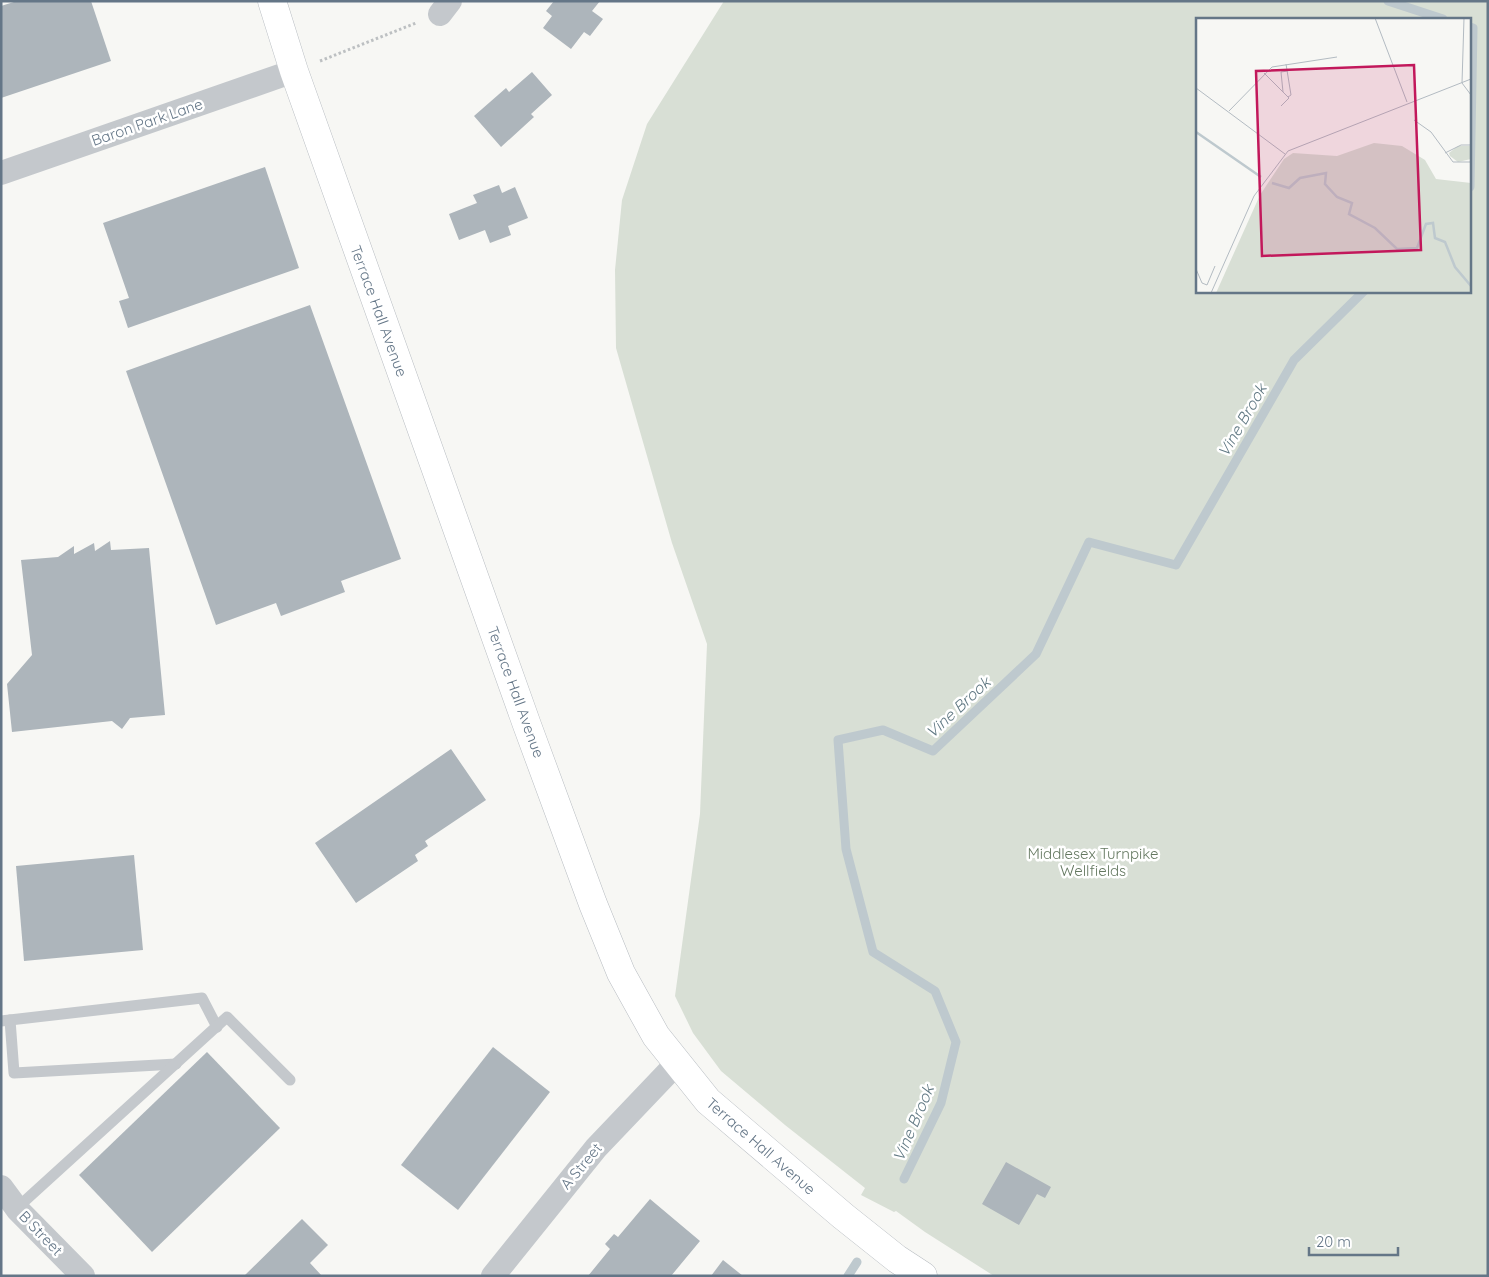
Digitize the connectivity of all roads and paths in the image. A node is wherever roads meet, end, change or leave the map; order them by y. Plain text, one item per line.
1 (272, 1) edge
2 (445, 8) edge
3 (294, 71) junction
4 (1, 172) edge
5 (6, 1021) edge
6 (217, 1027) junction
7 (176, 1064) junction
8 (677, 1064) junction
9 (290, 1080) dead end
10 (1, 1188) edge
11 (17, 1208) junction
12 (83, 1276) edge
13 (493, 1276) edge
14 (923, 1276) edge

1 - 3 main road, Terrace Hall Avenue
2 - 3 path
3 - 4 street, Baron Park Lane
3 - 8 main road, Terrace Hall Avenue
5 - 6 lane
5 - 7 lane
6 - 7 lane
6 - 9 lane
7 - 11 lane
8 - 13 street, A Street
8 - 14 main road, Terrace Hall Avenue
10 - 11 street, B Street
11 - 12 street, B Street

